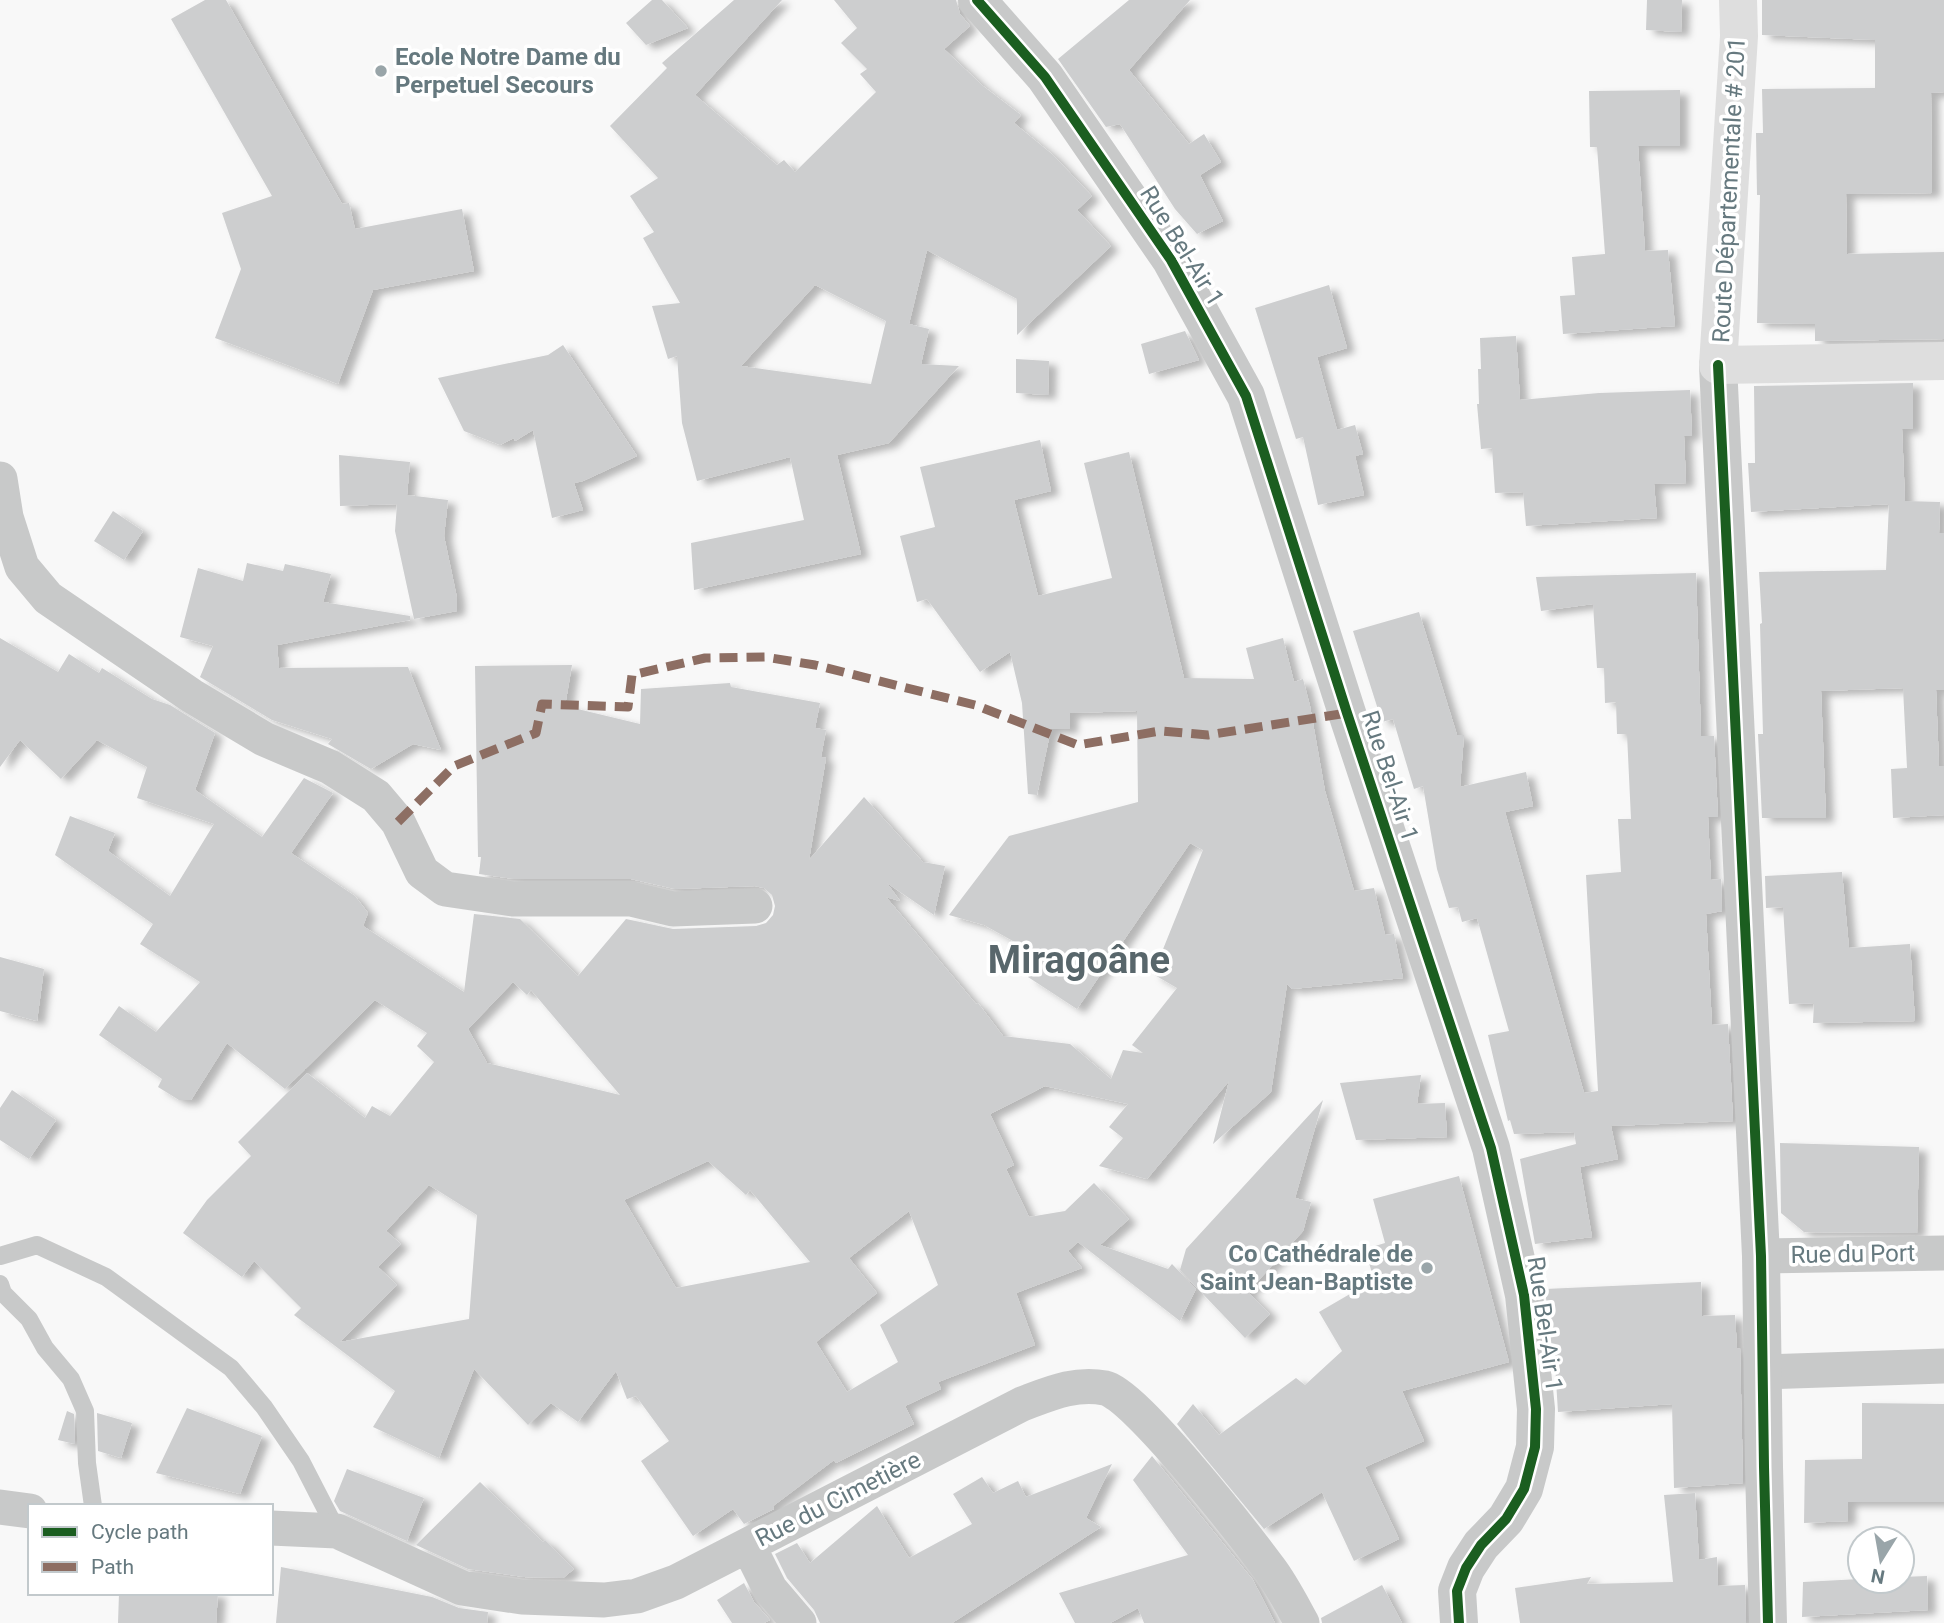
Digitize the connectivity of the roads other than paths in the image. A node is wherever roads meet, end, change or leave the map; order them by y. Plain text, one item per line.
1 (977, 0) edge
2 (1738, 0) edge
3 (1944, 361) edge
4 (1718, 365) junction
5 (0, 479) edge
6 (755, 905) dead end
7 (1944, 1253) edge
8 (1761, 1255) junction
9 (0, 1256) edge
10 (0, 1284) edge
11 (1944, 1366) edge
12 (1763, 1372) junction
13 (93, 1504) edge
14 (0, 1507) edge
15 (28, 1511) edge
16 (273, 1528) edge
17 (337, 1531) junction
18 (748, 1545) junction
19 (799, 1623) edge
20 (1303, 1623) edge
21 (1459, 1623) edge
22 (1768, 1623) edge

1 - 21 street, Rue Bel-Air 1
2 - 4 main road, Route Départementale # 201
3 - 4 main road, Route Départementale # 201
4 - 8 street
5 - 6 street
7 - 8 street, Rue du Port
8 - 12 street
9 - 17 lane
10 - 13 lane
11 - 12 street
12 - 22 street
14 - 15 street
16 - 17 street, Rue du Cimetière
17 - 18 street, Rue du Cimetière
18 - 19 street
18 - 20 street, Rue du Cimetière

